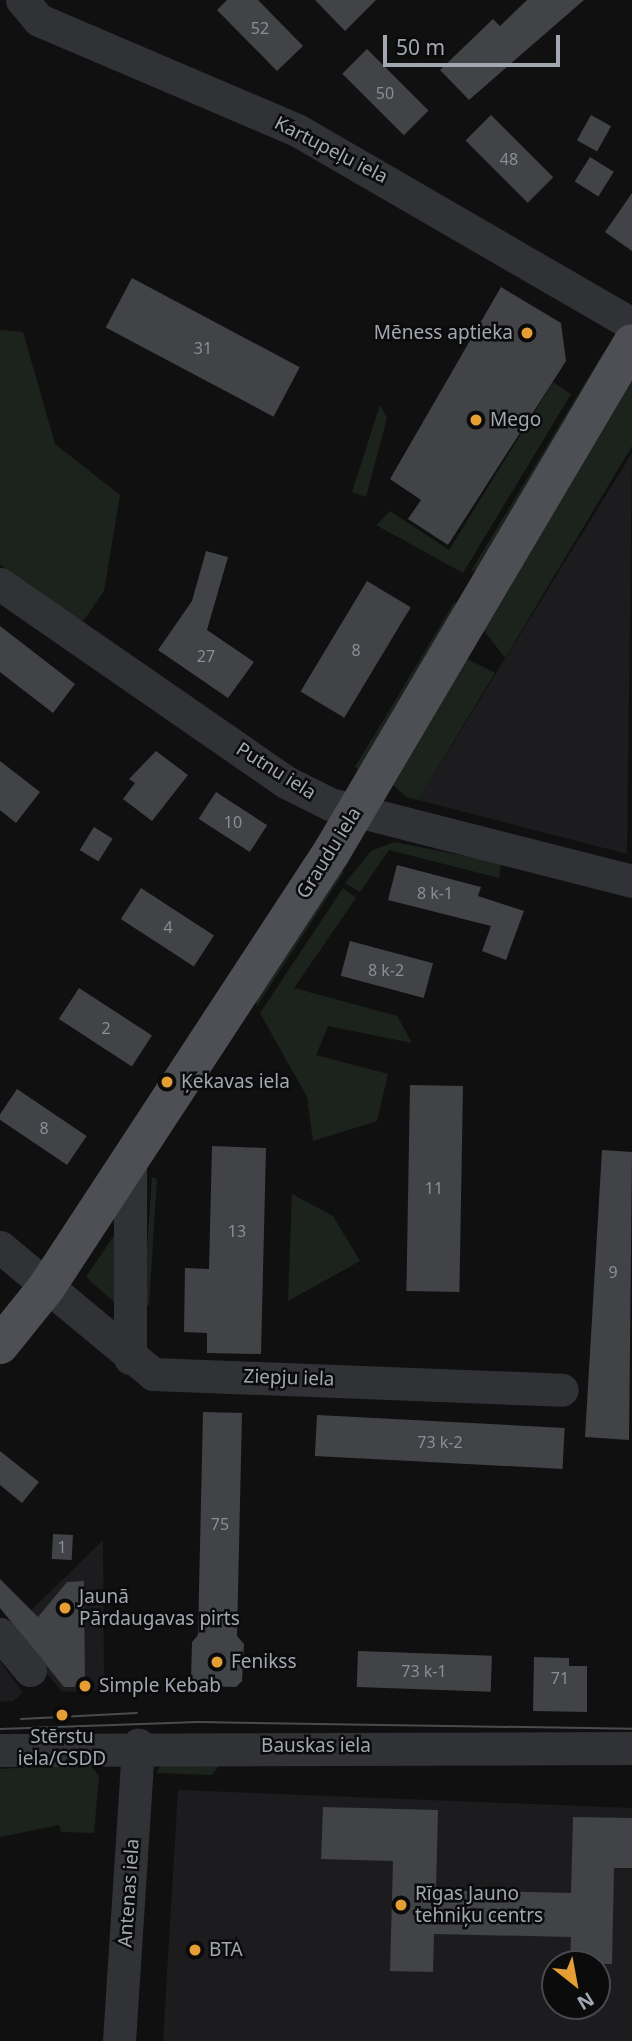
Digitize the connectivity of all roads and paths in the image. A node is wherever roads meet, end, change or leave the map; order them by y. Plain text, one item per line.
1 (22, 0) edge
2 (632, 324) edge
3 (632, 343) edge
4 (0, 583) edge
5 (355, 812) junction
6 (632, 881) edge
7 (130, 1162) junction
8 (0, 1247) edge
9 (46, 1289) junction
10 (0, 1345) edge
11 (130, 1358) junction
12 (562, 1390) dead end
13 (0, 1634) edge
14 (30, 1670) dead end
15 (138, 1745) junction
16 (632, 1748) edge
17 (0, 1750) edge
18 (119, 2041) edge

1 - 2 street, Kartupeļu iela
3 - 5 main road, Graudu iela
4 - 5 street, Putnu iela
5 - 6 street, Putnu iela
5 - 7 main road, Graudu iela
7 - 9 main road, Graudu iela
7 - 11 street
8 - 9 street
9 - 10 main road, Graudu iela
9 - 11 street, Ziepju iela
11 - 12 street, Ziepju iela
13 - 14 street
15 - 16 street, Bauskas iela
15 - 17 street, Bauskas iela
15 - 18 street, Antenas iela

